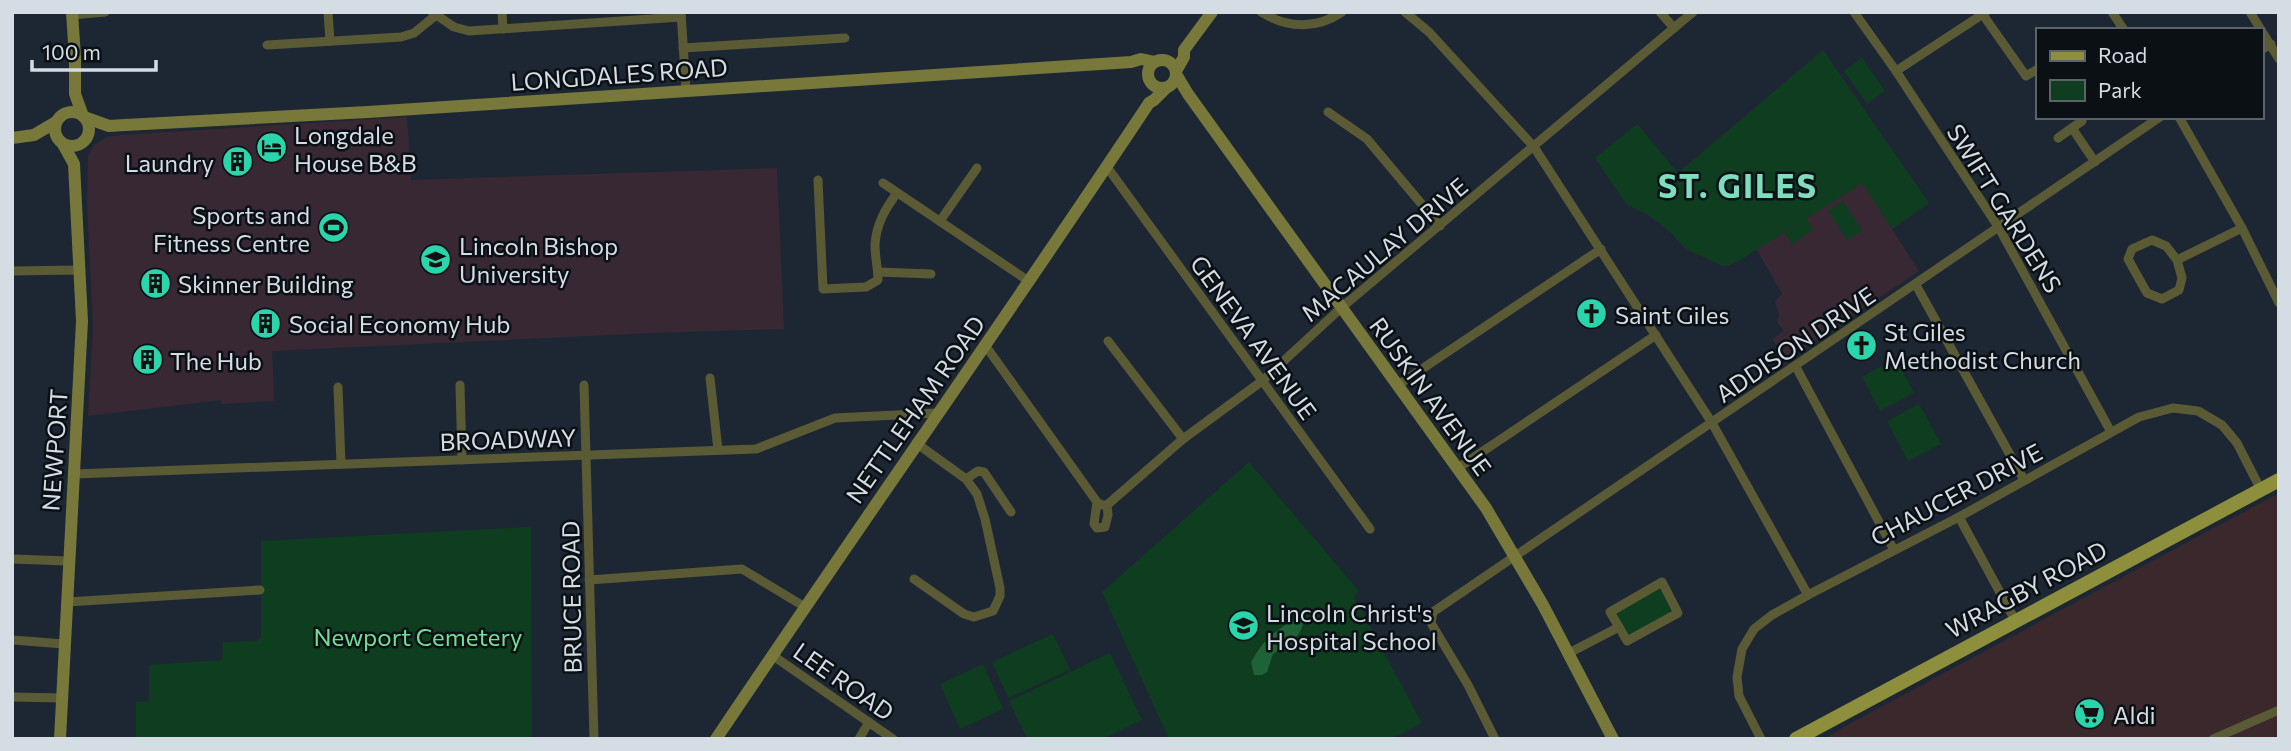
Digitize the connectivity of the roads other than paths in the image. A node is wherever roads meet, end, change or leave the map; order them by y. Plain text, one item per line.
1 (104, 12) edge
2 (328, 12) edge
3 (502, 12) edge
4 (1212, 12) edge
5 (1261, 12) edge
6 (1342, 12) edge
7 (1405, 12) edge
8 (1660, 12) edge
9 (1693, 12) edge
10 (1854, 12) edge
11 (2112, 12) edge
12 (2250, 12) edge
13 (72, 13) edge
14 (1983, 13) edge
15 (434, 14) edge
16 (681, 14) edge
17 (605, 17) edge
18 (1674, 28) junction
19 (2123, 28) edge
20 (2260, 28) edge
21 (503, 29) junction
22 (2263, 32) edge
23 (845, 38) dead end
24 (330, 41) junction
25 (2271, 44) junction
26 (267, 45) dead end
27 (683, 48) junction
28 (2263, 49) edge
29 (1184, 50) junction
30 (2279, 59) edge
31 (1159, 61) junction
32 (1132, 62) junction
33 (2036, 70) edge
34 (1896, 71) junction
35 (1176, 73) junction
36 (2026, 76) junction
37 (1149, 79) junction
38 (2016, 84) dead end
39 (1167, 87) junction
40 (686, 90) junction
41 (75, 94) junction
42 (1188, 94) junction
43 (1149, 103) junction
44 (1328, 112) dead end
45 (84, 117) junction
46 (60, 118) junction
47 (2157, 119) edge
48 (2180, 119) edge
49 (2082, 121) dead end
50 (108, 126) junction
51 (2072, 128) junction
52 (34, 135) junction
53 (12, 138) edge
54 (2059, 138) dead end
55 (85, 140) junction
56 (60, 142) junction
57 (1534, 147) junction
58 (2095, 162) junction
59 (74, 164) junction
60 (1107, 167) junction
61 (976, 168) dead end
62 (818, 180) dead end
63 (883, 183) dead end
64 (897, 192) junction
65 (940, 221) junction
66 (1440, 226) junction
67 (2000, 228) junction
68 (2242, 228) junction
69 (1601, 249) junction
70 (2177, 260) junction
71 (80, 270) junction
72 (12, 271) edge
73 (878, 272) junction
74 (931, 274) dead end
75 (1030, 282) junction
76 (1916, 285) junction
77 (2279, 303) edge
78 (1341, 308) junction
79 (1656, 335) junction
80 (1108, 341) dead end
81 (985, 345) junction
82 (1796, 367) junction
83 (710, 378) dead end
84 (1262, 381) junction
85 (460, 385) dead end
86 (584, 385) dead end
87 (1398, 385) junction
88 (338, 387) dead end
89 (937, 413) junction
90 (1712, 423) junction
91 (2111, 432) junction
92 (1183, 439) junction
93 (916, 443) junction
94 (718, 450) junction
95 (587, 455) junction
96 (462, 460) junction
97 (341, 464) junction
98 (1458, 468) junction
99 (74, 474) junction
100 (966, 479) junction
101 (2024, 480) junction
102 (2279, 480) edge
103 (2261, 490) junction
104 (1097, 502) junction
105 (1107, 505) junction
106 (1011, 512) dead end
107 (1959, 517) junction
108 (1370, 529) dead end
109 (1894, 550) junction
110 (1514, 556) junction
111 (12, 559) edge
112 (68, 561) junction
113 (589, 580) junction
114 (922, 580) dead end
115 (260, 590) dead end
116 (1808, 595) junction
117 (67, 602) junction
118 (805, 607) junction
119 (2015, 620) junction
120 (1619, 627) junction
121 (12, 640) edge
122 (64, 644) junction
123 (1569, 653) junction
124 (772, 654) junction
125 (12, 697) edge
126 (62, 698) junction
127 (2279, 709) edge
128 (869, 722) junction
129 (60, 739) edge
130 (594, 739) edge
131 (716, 739) edge
132 (859, 739) edge
133 (893, 739) edge
134 (1495, 739) edge
135 (1613, 739) edge
136 (1761, 739) edge
137 (1796, 739) edge
138 (2213, 739) edge

1 - 13 street
2 - 24 street
3 - 21 street
4 - 29 main road
5 - 6 street
7 - 57 street
8 - 18 street
9 - 18 street, MACAULAY DRIVE
10 - 34 street, SWIFT GARDENS
11 - 19 street
12 - 20 street
13 - 41 main road
14 - 34 street
14 - 36 street
15 - 21 street
15 - 24 street
16 - 17 street
16 - 27 street
17 - 21 street
18 - 57 street, MACAULAY DRIVE
22 - 25 street
23 - 27 street
24 - 26 street
25 - 28 street
25 - 30 street
27 - 40 street
29 - 31 main road
29 - 35 main road
31 - 32 main road, LONGDALES ROAD
31 - 35 main road
31 - 37 main road
32 - 37 main road
32 - 40 main road, LONGDALES ROAD
33 - 36 street
34 - 67 street, SWIFT GARDENS
35 - 39 main road
35 - 42 main road, RUSKIN AVENUE
36 - 38 street
37 - 39 main road
37 - 43 main road
39 - 42 main road
39 - 43 main road, NETTLEHAM ROAD
40 - 50 main road, LONGDALES ROAD
41 - 45 main road
41 - 46 main road
42 - 78 main road, RUSKIN AVENUE
43 - 60 main road, NETTLEHAM ROAD
44 - 66 street
45 - 46 main road
45 - 50 main road, LONGDALES ROAD
45 - 55 main road
46 - 52 main road
46 - 56 main road
47 - 58 street, ADDISON DRIVE
48 - 68 street
49 - 51 street
50 - 55 main road, LONGDALES ROAD
51 - 54 street
51 - 58 street
52 - 53 main road
52 - 56 main road
55 - 56 main road
55 - 59 main road, NEWPORT
56 - 59 main road, NEWPORT
57 - 66 street, MACAULAY DRIVE
57 - 69 street
58 - 67 street, ADDISON DRIVE
59 - 71 main road, NEWPORT
60 - 75 main road, NETTLEHAM ROAD
60 - 84 street, GENEVA AVENUE
61 - 65 street
62 - 73 street
63 - 64 street
64 - 65 street
64 - 73 street
65 - 75 street
66 - 78 street, MACAULAY DRIVE
67 - 76 street, ADDISON DRIVE
67 - 91 street, SWIFT GARDENS
68 - 70 street
68 - 77 street
69 - 79 street
69 - 87 street
70 - 70 street
71 - 72 street
71 - 99 main road, NEWPORT
73 - 74 street
75 - 81 main road, NETTLEHAM ROAD
76 - 82 street, ADDISON DRIVE
76 - 101 street
78 - 84 street, MACAULAY DRIVE
78 - 87 main road, RUSKIN AVENUE
79 - 90 street
79 - 98 street
80 - 92 street
81 - 89 main road, NETTLEHAM ROAD
81 - 104 street
82 - 90 street, ADDISON DRIVE
82 - 109 street
83 - 94 street
84 - 92 street, MACAULAY DRIVE
84 - 108 street, GENEVA AVENUE
85 - 96 street
86 - 95 street, BRUCE ROAD
87 - 98 main road, RUSKIN AVENUE
88 - 97 street
89 - 93 main road, NETTLEHAM ROAD
89 - 94 street, BROADWAY
90 - 110 street, ADDISON DRIVE
90 - 116 street
91 - 101 street, CHAUCER DRIVE
91 - 103 street, CHAUCER DRIVE
92 - 105 street, MACAULAY DRIVE
93 - 100 street
93 - 118 main road, NETTLEHAM ROAD
94 - 95 street, BROADWAY
95 - 96 street, BROADWAY
95 - 113 street, BRUCE ROAD
96 - 97 street, BROADWAY
97 - 99 street, BROADWAY
98 - 110 main road, RUSKIN AVENUE
99 - 112 main road, NEWPORT
100 - 106 street
100 - 114 street
101 - 107 street, CHAUCER DRIVE
102 - 103 main road, WRAGBY ROAD
103 - 119 main road, WRAGBY ROAD
104 - 105 street
104 - 105 street, MACAULAY DRIVE
107 - 109 street, CHAUCER DRIVE
107 - 119 street
109 - 116 street, CHAUCER DRIVE
110 - 123 main road, RUSKIN AVENUE
110 - 134 street, ADDISON DRIVE
111 - 112 street
112 - 117 main road, NEWPORT
113 - 118 street
113 - 130 street, BRUCE ROAD
115 - 117 street
116 - 136 street, CHAUCER DRIVE
117 - 122 main road, NEWPORT
118 - 124 main road, NETTLEHAM ROAD
119 - 137 main road, WRAGBY ROAD
120 - 120 street
120 - 123 street
121 - 122 street
122 - 126 main road, NEWPORT
123 - 135 main road, RUSKIN AVENUE
124 - 128 street, LEE ROAD
124 - 131 main road, NETTLEHAM ROAD
125 - 126 street
126 - 129 main road, NEWPORT
127 - 138 street
128 - 132 street
128 - 133 street, LEE ROAD

